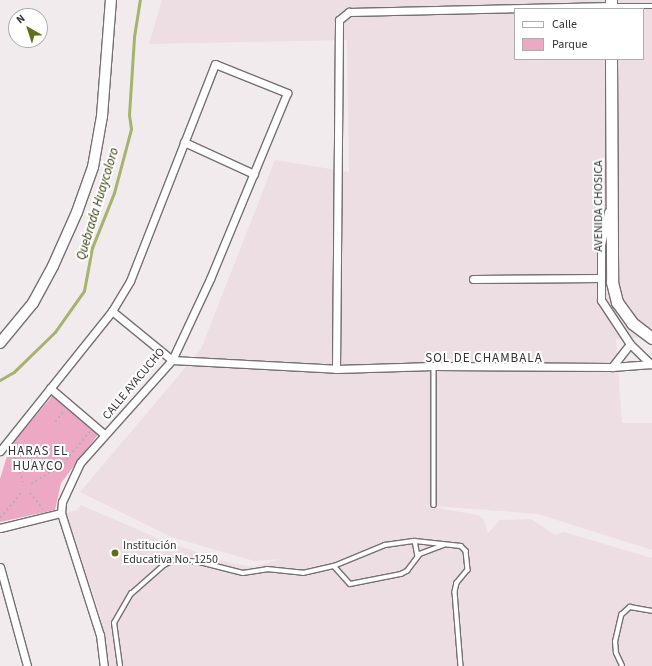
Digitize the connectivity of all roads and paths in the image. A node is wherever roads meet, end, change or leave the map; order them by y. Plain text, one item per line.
1 (111, 0) edge
2 (611, 5) edge
3 (652, 6) edge
4 (611, 60) edge
5 (184, 142) junction
6 (254, 174) junction
7 (612, 197) junction
8 (600, 278) junction
9 (473, 279) dead end
10 (112, 311) junction
11 (652, 338) edge
12 (0, 343) edge
13 (630, 344) junction
14 (172, 360) junction
15 (651, 364) edge
16 (434, 366) junction
17 (612, 367) junction
18 (336, 369) junction
19 (50, 388) junction
20 (70, 404) junction
21 (55, 422) dead end
22 (95, 426) junction
23 (105, 435) junction
24 (10, 439) junction
25 (0, 451) edge
26 (23, 482) dead end
27 (31, 484) dead end
28 (20, 493) dead end
29 (30, 494) dead end
30 (434, 505) dead end
31 (61, 513) junction
32 (48, 516) junction
33 (0, 518) edge
34 (0, 528) edge
35 (415, 541) junction
36 (444, 544) junction
37 (418, 556) junction
38 (334, 566) junction
39 (0, 567) edge
40 (652, 611) edge
41 (27, 666) edge
42 (104, 666) edge
43 (120, 666) edge
44 (461, 666) edge
45 (622, 666) edge

1 - 12 main road
2 - 3 lane
2 - 18 street
4 - 7 main road, AVENIDA CHOSICA
5 - 6 street
5 - 6 street, CALLE AYACUCHO
5 - 10 street
6 - 14 street, CALLE AYACUCHO
7 - 8 street
7 - 11 main road, AVENIDA CHOSICA
8 - 9 street
8 - 13 street
10 - 14 street
10 - 19 street
13 - 15 street
13 - 17 street
14 - 18 street
14 - 23 street, CALLE AYACUCHO
15 - 17 street
16 - 17 street
16 - 18 street
16 - 30 lane
19 - 20 street
19 - 24 street
20 - 21 path
20 - 22 street
22 - 23 street
22 - 27 path
23 - 31 street, CALLE AYACUCHO
24 - 25 street
24 - 26 path
28 - 33 path
29 - 32 path
31 - 32 street
31 - 42 street
32 - 34 street
35 - 36 lane
35 - 37 lane
35 - 38 lane
36 - 37 lane
36 - 44 lane
37 - 38 lane
38 - 43 lane
39 - 41 street
40 - 45 lane

